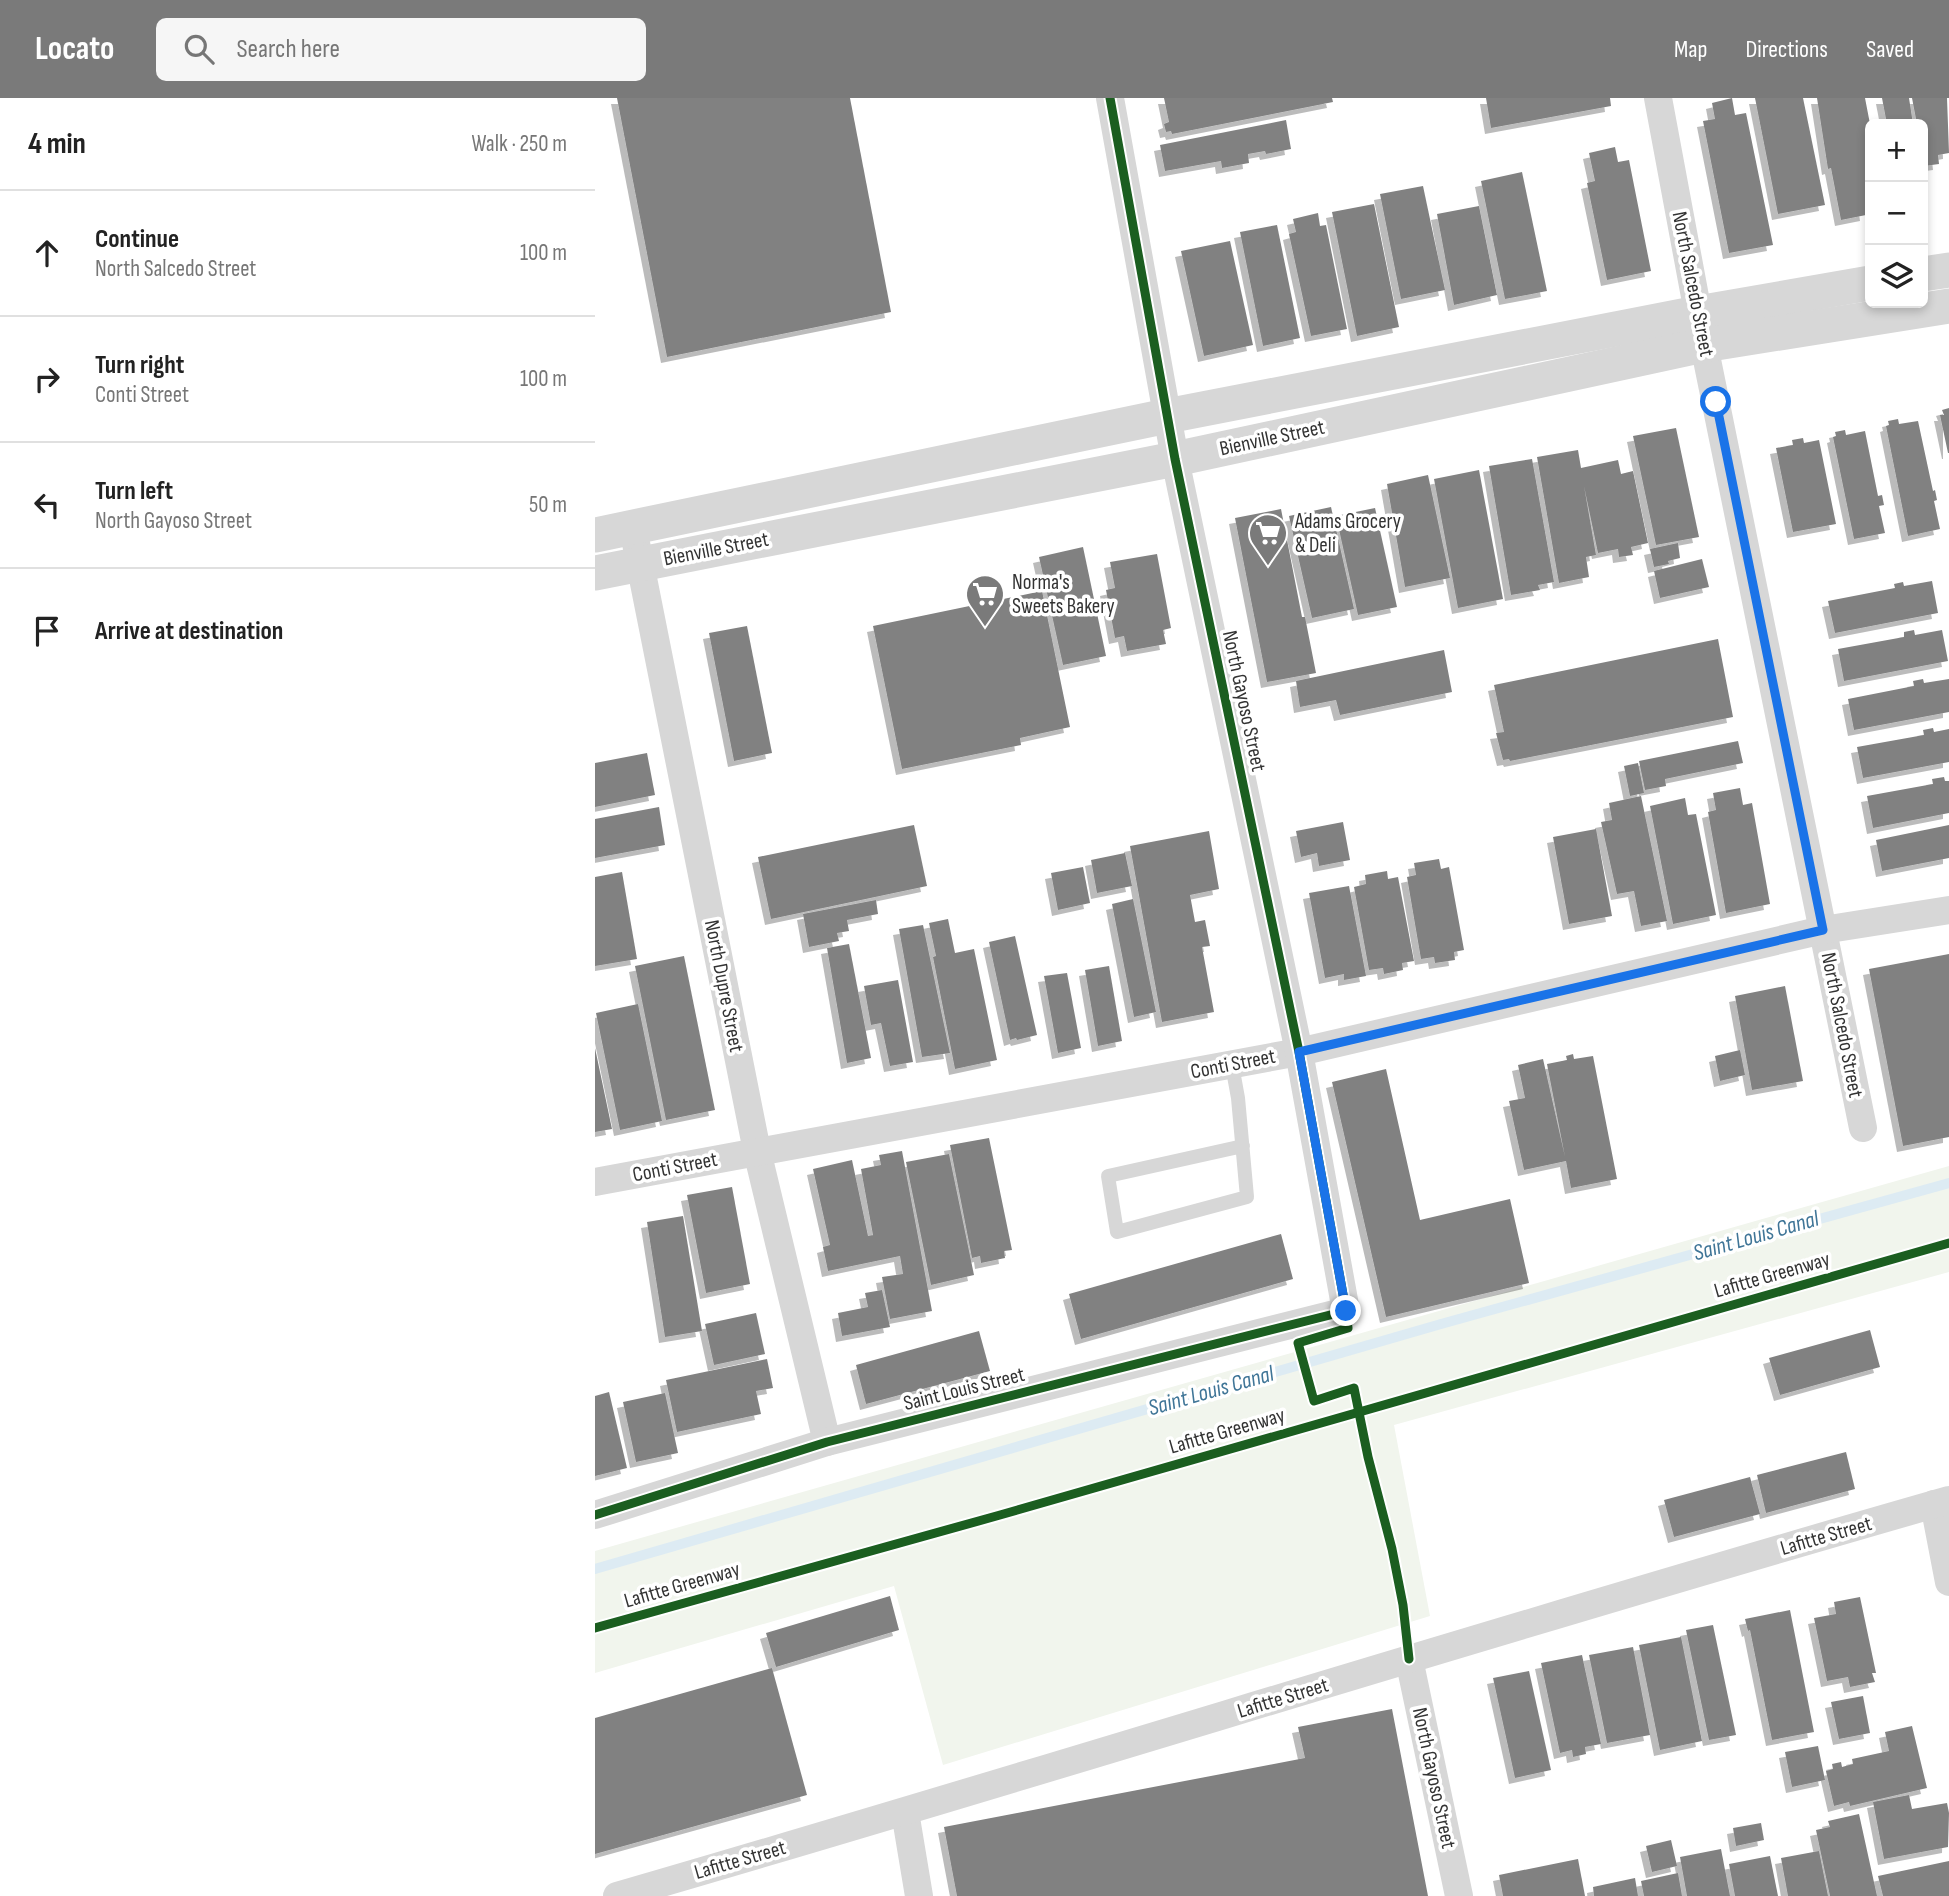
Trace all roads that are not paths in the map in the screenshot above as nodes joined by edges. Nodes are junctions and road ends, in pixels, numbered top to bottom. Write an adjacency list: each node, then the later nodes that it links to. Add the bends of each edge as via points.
1 (1110, 98): 8 (street, North Gayoso Street)
2 (1658, 98): 7 (street, North Salcedo Street)
3 (1949, 270): 4 (street)
4 (1928, 273)
5 (1865, 284): 7 (street, Bienville Street)
6 (1949, 306): 7 (street, Bienville Street)
7 (1702, 329): 8 (street, Bienville Street); 9 (street, Bienville Street); 15 (street, North Salcedo Street)
8 (1167, 416): 9 (street, North Gayoso Street); 10 (street, Bienville Street)
9 (1175, 458): 12 (street, Bienville Street); 16 (street, North Gayoso Street)
10 (633, 528): 11 (street, Bienville Street); 12 (street, North Dupre Street)
11 (595, 535)
12 (640, 564): 13 (street, Bienville Street); 20 (street, North Dupre Street)
13 (595, 573)
14 (1949, 910): 15 (street, Conti Street)
15 (1823, 930): 16 (street, Conti Street); 18 (street, North Salcedo Street)
16 (1299, 1052): 17 (street, Conti Street); 22 (street, North Gayoso Street)
17 (1232, 1065): 19 (lane); 20 (street, Conti Street)
18 (1863, 1128)
19 (1243, 1146): 19 (lane, via 1247,1197 1117,1231 1108,1176)
20 (757, 1152): 21 (street, Conti Street); 23 (street, North Dupre Street)
21 (595, 1182)
22 (1346, 1311): 23 (street, Saint Louis Street)
23 (827, 1442): 25 (street, Saint Louis Street)
24 (1941, 1502): 26 (street); 27 (street, Lafitte Street)
25 (595, 1515)
26 (1949, 1582)
27 (1409, 1659): 28 (street, Lafitte Street); 31 (street, North Gayoso Street)
28 (905, 1812): 29 (street, Lafitte Street); 30 (street)
29 (617, 1896)
30 (919, 1896)
31 (1459, 1896)

